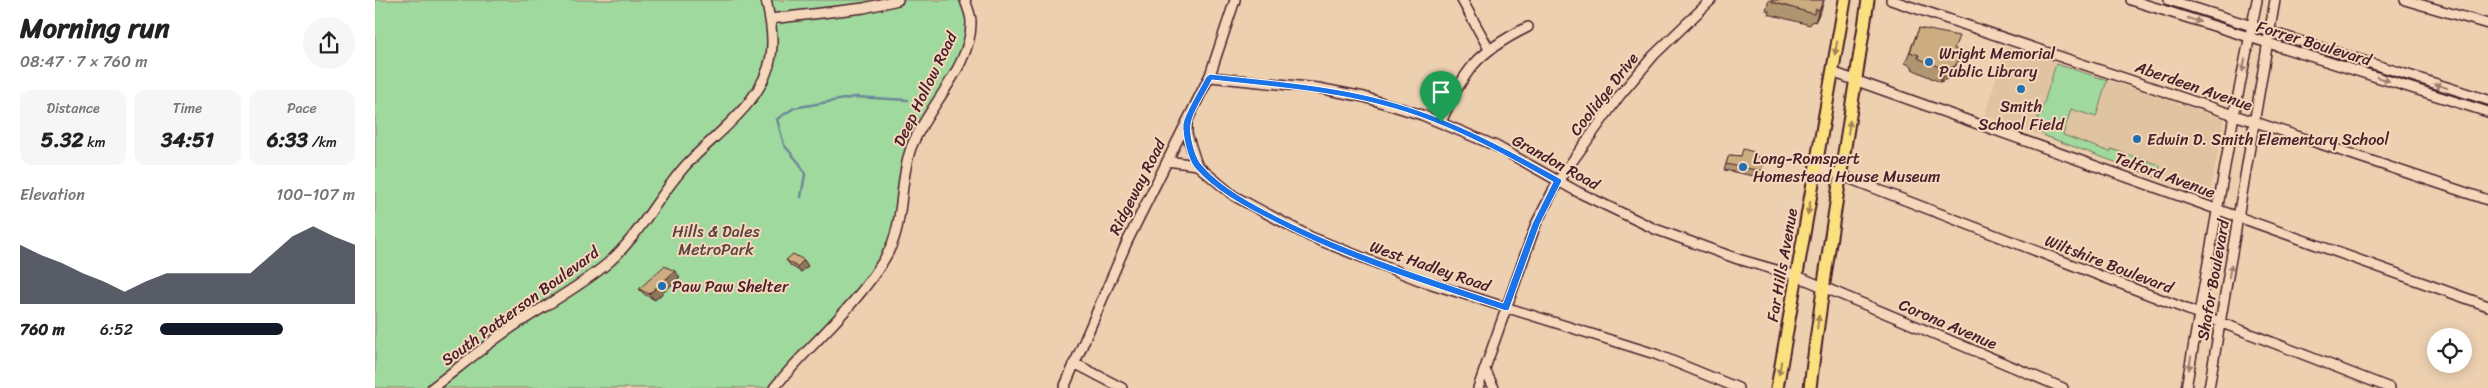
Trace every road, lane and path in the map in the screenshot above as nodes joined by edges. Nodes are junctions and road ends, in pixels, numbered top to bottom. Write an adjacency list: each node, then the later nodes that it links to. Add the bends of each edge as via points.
1 (766, 0): 15 (street, South Patterson Boulevard)
2 (898, 0): 15 (street, via 864,8)
3 (965, 0): 49 (street, Deep Hollow Road, via 971,21 970,32 946,86 911,148 896,238 867,283)
4 (1235, 0): 24 (street, Ridgeway Road)
5 (1463, 0): 22 (street)
6 (1711, 0): 36 (street, Coolidge Drive, via 1654,55 1620,95)
7 (1845, 0): 23 (main road, Far Hills Avenue, one-way to 23)
8 (1868, 0): 25 (main road)
9 (1891, 0): 28 (street, Aberdeen Avenue)
10 (2131, 0): 20 (street, Forrer Boulevard, one-way to 20)
11 (2169, 0): 17 (street, Forrer Boulevard)
12 (2257, 0): 17 (street, Shafor Boulevard)
13 (2275, 0): 19 (street, Shafor Boulevard)
14 (2405, 0): 16 (street)
15 (770, 19): 48 (street, South Patterson Boulevard, via 773,50 763,80 742,108 675,178 619,252)
16 (2488, 24)
17 (2252, 26): 19 (street, Forrer Boulevard); 20 (street, Shafor Boulevard)
18 (1527, 27): 22 (street)
19 (2269, 32): 21 (street, Shafor Boulevard); 26 (street, Forrer Boulevard, one-way to 19)
20 (2249, 37): 21 (street, Forrer Boulevard); 28 (street, Shafor Boulevard, one-way to 28)
21 (2267, 43): 27 (street, Forrer Boulevard, one-way to 27); 29 (street, Shafor Boulevard)
22 (1489, 49): 30 (street, via 1465,75)
23 (1832, 72): 25 (street, Telford Avenue); 34 (main road, Far Hills Avenue)
24 (1210, 77): 30 (street, Grandon Road, via 1333,91 1393,105); 31 (street, Ridgeway Road)
25 (1856, 80): 35 (main road, one-way to 25); 38 (street, Telford Avenue)
26 (2488, 100)
27 (2488, 112)
28 (2234, 115): 29 (street, Aberdeen Avenue); 38 (street, Shafor Boulevard)
29 (2253, 121): 37 (street, Aberdeen Avenue); 39 (street, Shafor Boulevard)
30 (1441, 122): 36 (street, Grandon Road, via 1496,146)
31 (1187, 124): 32 (street, Ridgeway Road); 33 (street)
32 (1167, 160): 33 (street); 46 (street, Ridgeway Road, via 1121,253)
33 (1197, 165): 43 (street, West Hadley Road, via 1234,196 1311,237 1419,280)
34 (1817, 166): 35 (street, Wiltshire Boulevard); 40 (main road, Far Hills Avenue, one-way to 40)
35 (1842, 177): 41 (main road); 44 (street, Wiltshire Boulevard)
36 (1558, 181): 40 (street, Grandon Road, via 1655,229); 43 (street, Coolidge Drive, via 1536,224)
37 (2488, 200)
38 (2219, 210): 39 (street, Telford Avenue); 44 (street, Shafor Boulevard)
39 (2239, 218): 42 (street, Telford Avenue); 45 (street, Shafor Boulevard, one-way to 39)
40 (1797, 276): 41 (street, Grandon Road); 55 (main road, Far Hills Avenue, one-way to 55)
41 (1822, 287): 56 (main road, one-way to 41); 57 (street, Corona Avenue)
42 (2488, 306)
43 (1506, 308): 47 (street, Coolidge Drive); 54 (street, West Hadley Road, via 1618,341)
44 (2199, 314): 45 (street, Wiltshire Boulevard); 58 (street, Shafor Boulevard, one-way to 58)
45 (2221, 322): 59 (street, Shafor Boulevard); 60 (street, Wiltshire Boulevard)
46 (1074, 363): 50 (street, Ridgeway Road); 51 (street)
47 (1485, 370): 52 (street, Coolidge Drive); 53 (street)
48 (432, 388)
49 (774, 388)
50 (1064, 388)
51 (1122, 388)
52 (1478, 388)
53 (1494, 388)
54 (1738, 388)
55 (1777, 388)
56 (1810, 388)
57 (2063, 388)
58 (2186, 388)
59 (2209, 388)
60 (2391, 388)

